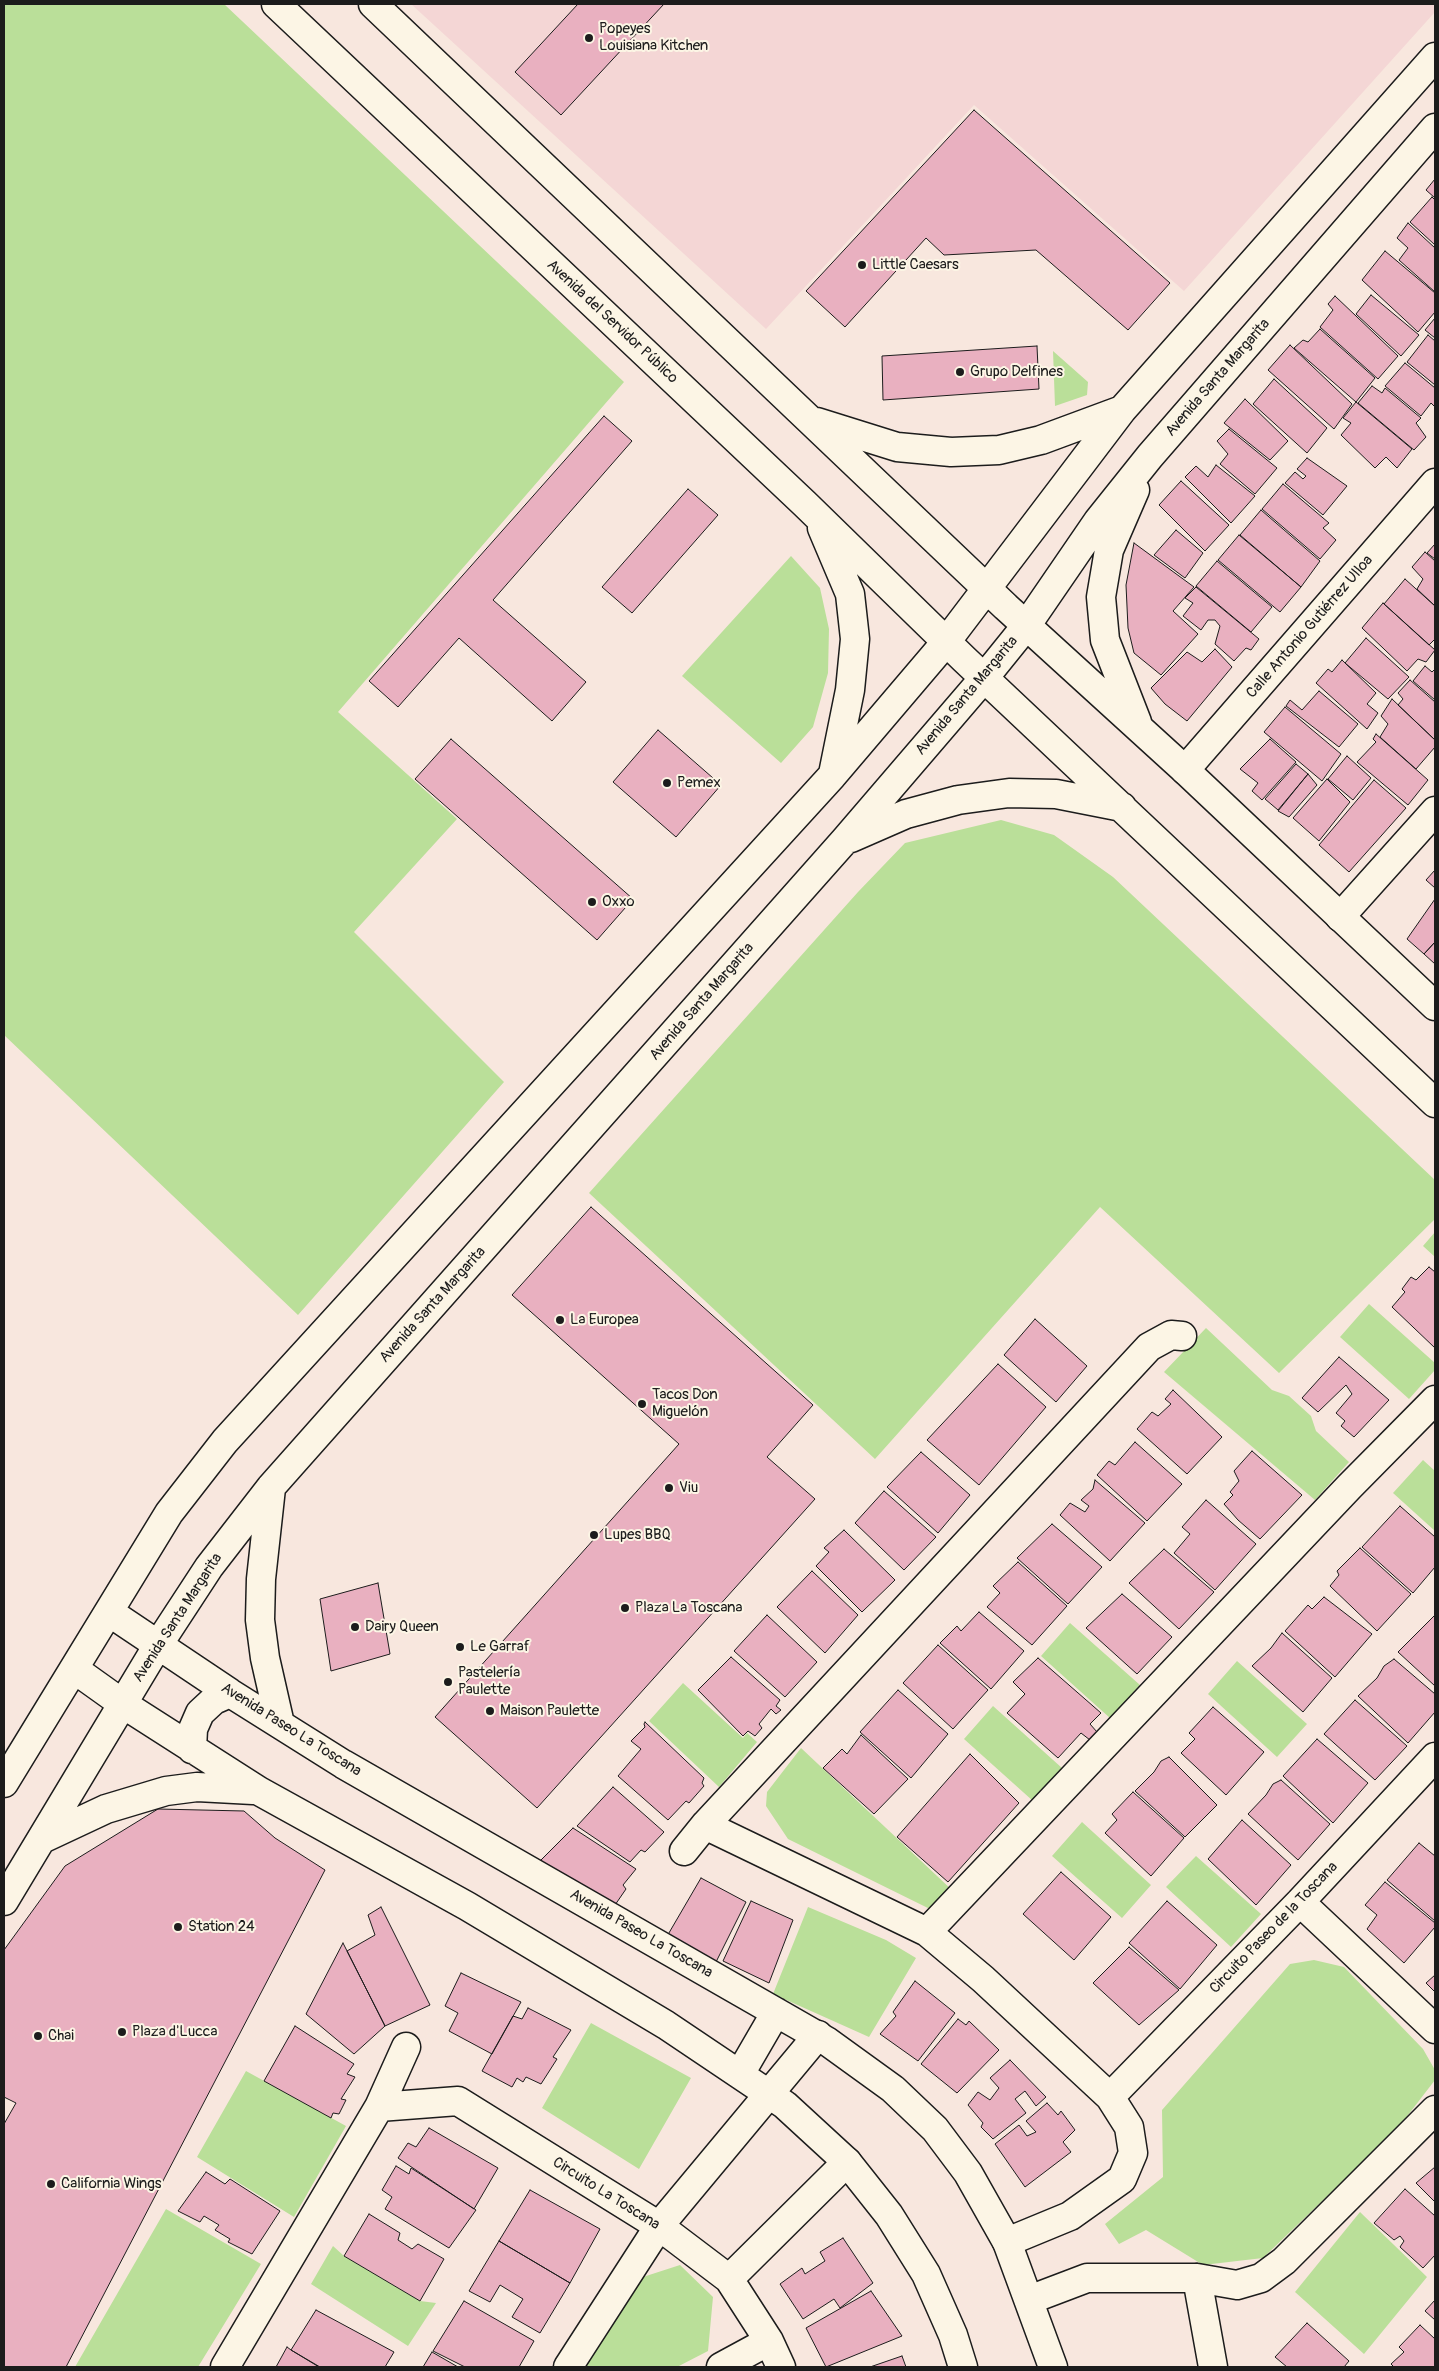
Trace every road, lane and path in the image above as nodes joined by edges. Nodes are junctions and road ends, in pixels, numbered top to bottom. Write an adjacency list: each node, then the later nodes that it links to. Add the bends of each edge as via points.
1 (276, 4): 9 (street, Avenida del Servidor Público)
2 (373, 4): 6 (street)
3 (1435, 57): 5 (street)
4 (1435, 128): 7 (street, Avenida Santa Margarita)
5 (1122, 410): 6 (street, via 1041,440 999,450 951,452 897,447); 10 (street)
6 (810, 420): 10 (street)
7 (1150, 456): 11 (street, Avenida Santa Margarita, via 1098,521); 14 (street, via 1109,550 1101,597 1105,640)
8 (1435, 483): 15 (street, Calle Antonio Gutiérrez Ulloa)
9 (816, 515): 12 (street, Avenida del Servidor Público); 16 (street, via 850,594 855,639 850,690)
10 (988, 589): 11 (street); 12 (street)
11 (1026, 626): 13 (street, Avenida Santa Margarita); 14 (street)
12 (946, 642): 13 (street, Avenida del Servidor Público); 16 (street)
13 (984, 678): 17 (street, Avenida del Servidor Público); 19 (street, Avenida Santa Margarita)
14 (1140, 728): 15 (street)
15 (1185, 770): 20 (street)
16 (832, 776): 26 (street, via 225,1441 169,1513)
17 (1122, 807): 19 (street, via 1056,794 992,795 906,814); 22 (street, Avenida del Servidor Público)
18 (1435, 811): 20 (street)
19 (845, 840): 25 (street, Avenida Santa Margarita)
20 (1340, 917): 21 (street)
21 (1435, 1006)
22 (1435, 1103)
23 (1182, 1336): 36 (street, via 1171,1335 1149,1347)
24 (1435, 1400): 41 (street, via 1348,1487)
25 (271, 1487): 27 (street, Avenida Santa Margarita, via 209,1567); 31 (street, via 260,1620)
26 (109, 1612): 27 (street, Avenida Paseo La Toscana); 28 (street)
27 (158, 1645): 29 (street, Avenida Paseo La Toscana); 30 (street, Avenida Santa Margarita)
28 (74, 1669): 30 (street); 34 (street)
29 (230, 1693): 31 (street, Avenida Paseo La Toscana); 32 (street, via 214,1700 200,1713 193,1729)
30 (123, 1704): 32 (street); 37 (street, Avenida Santa Margarita)
31 (280, 1724): 42 (street, Avenida Paseo La Toscana, via 343,1764)
32 (192, 1749): 35 (street)
33 (1435, 1757): 40 (street, Circuito Paseo de la Toscana)
34 (4, 1783)
35 (260, 1791): 37 (street, via 197,1787 166,1791 106,1808); 46 (street, via 467,1906 666,2025)
36 (705, 1825): 38 (street); 41 (street)
37 (42, 1838): 39 (street, Avenida Santa Margarita)
38 (684, 1851)
39 (4, 1901)
40 (1300, 1902): 43 (street); 48 (street, Circuito Paseo de la Toscana)
41 (927, 1932): 48 (street, via 983,1979)
42 (776, 2012): 44 (street, Avenida Paseo La Toscana); 46 (street)
43 (1435, 2030)
44 (818, 2036): 47 (street); 53 (street, Avenida Paseo La Toscana, via 893,2089 935,2129 968,2172)
45 (406, 2047): 49 (street)
46 (740, 2074): 47 (street)
47 (770, 2093): 51 (street); 52 (street)
48 (1110, 2097): 53 (street, via 1129,2127 1133,2153 1122,2179 1070,2216)
49 (379, 2107): 52 (street, Circuito La Toscana, via 458,2101); 58 (street)
50 (1435, 2110): 54 (street, via 1284,2262 1261,2278 1238,2285)
51 (847, 2162): 55 (street); 62 (street, via 889,2216 926,2274 953,2335)
52 (659, 2226): 55 (street, Circuito La Toscana); 59 (street)
53 (1007, 2242): 56 (street, Avenida Paseo La Toscana)
54 (1197, 2278): 56 (street, via 1087,2278); 64 (street)
55 (729, 2279): 57 (street, Circuito La Toscana)
56 (1029, 2300): 63 (street, Avenida Paseo La Toscana)
57 (769, 2341): 60 (street); 61 (street, Circuito La Toscana)
58 (225, 2367)
59 (568, 2367)
60 (721, 2367)
61 (781, 2367)
62 (963, 2367)
63 (1053, 2367)
64 (1213, 2367)

